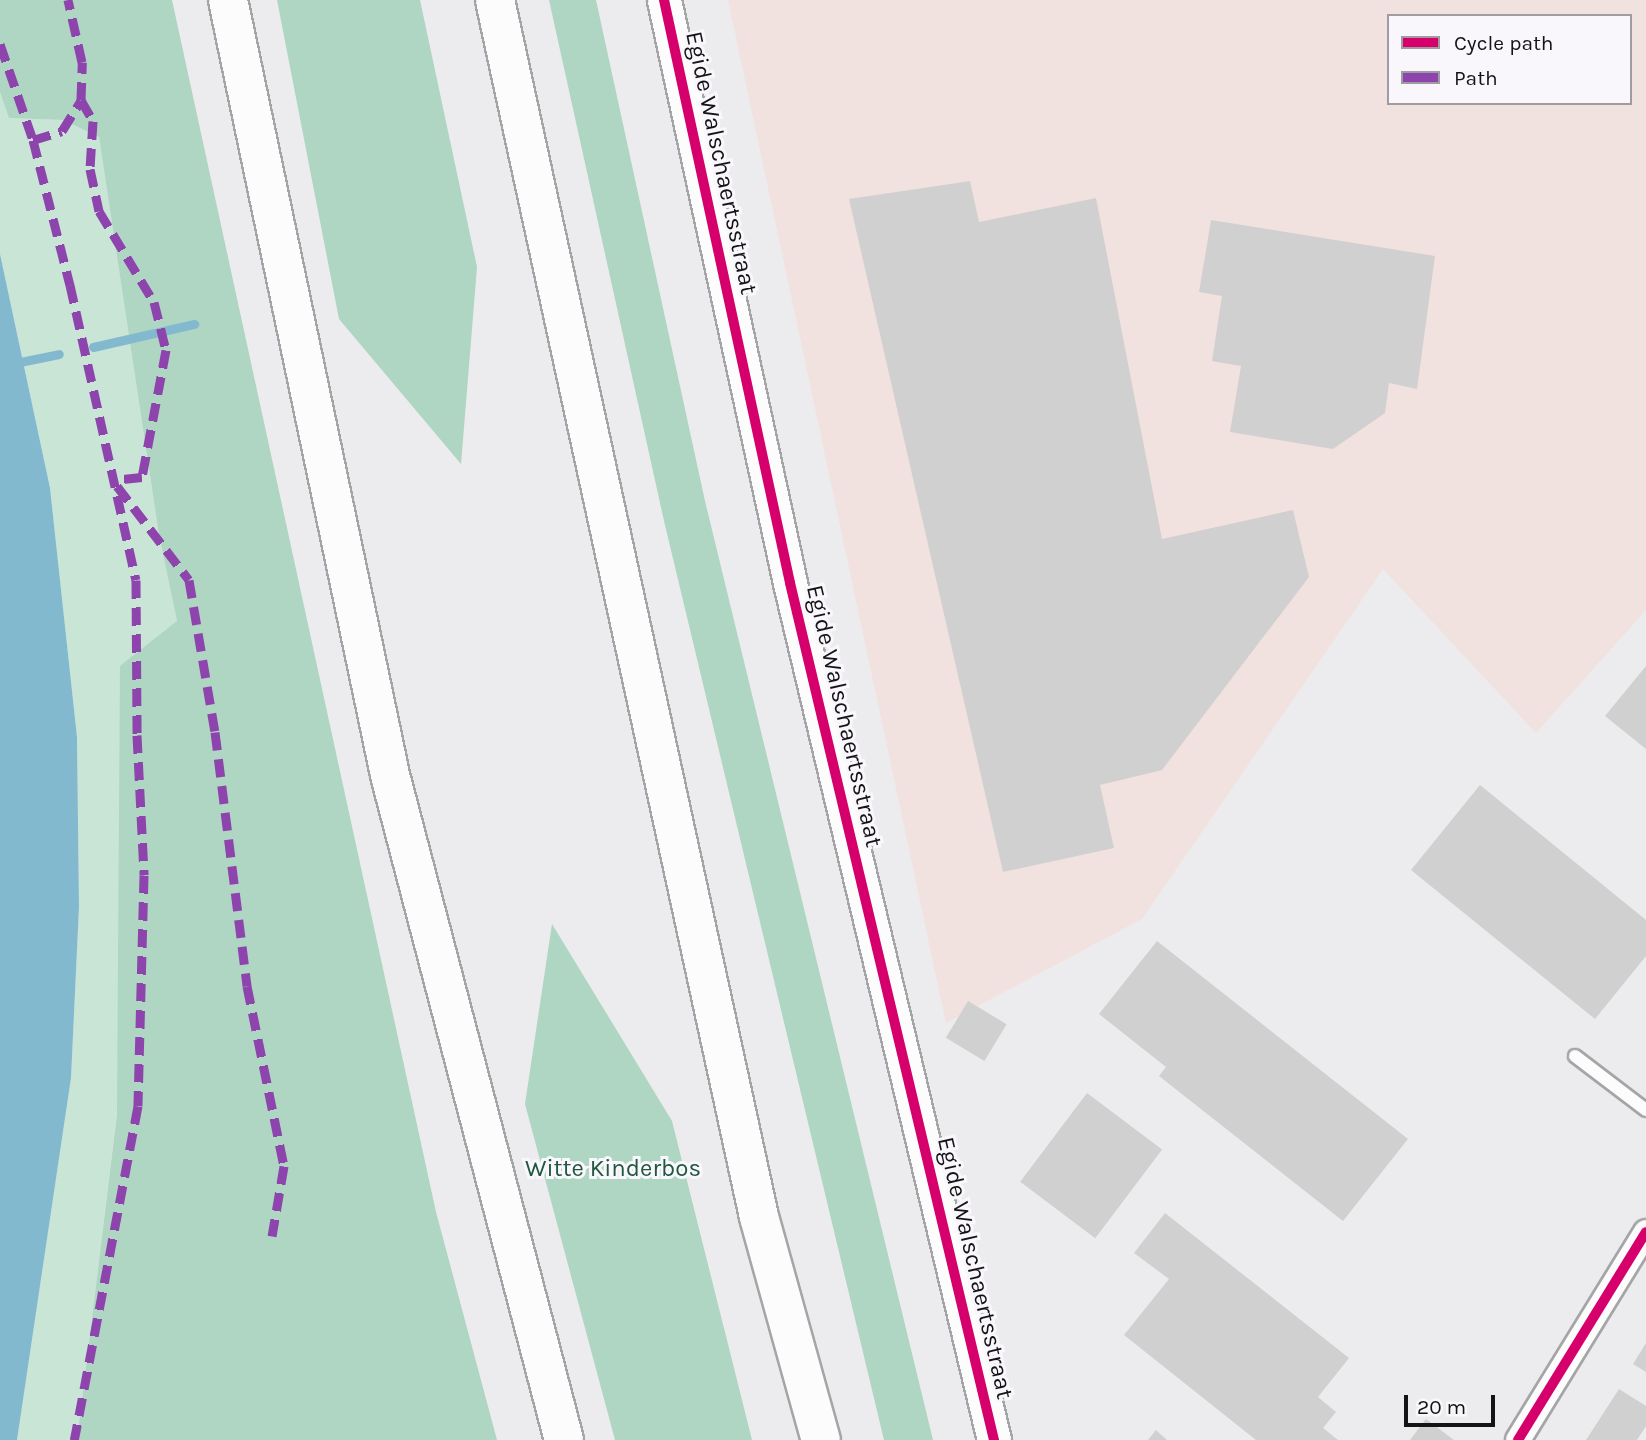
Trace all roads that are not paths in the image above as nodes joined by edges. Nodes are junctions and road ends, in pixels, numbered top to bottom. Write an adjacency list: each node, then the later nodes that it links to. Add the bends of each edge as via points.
1 (228, 0): 7 (highway, via 390,775)
2 (495, 0): 8 (highway, via 759,1217)
3 (664, 0): 9 (main road, Egide Walschaertsstraat, via 790,583)
4 (1575, 1056): 5 (lane)
5 (1646, 1110)
6 (1646, 1233): 10 (street)
7 (564, 1440)
8 (821, 1440)
9 (994, 1440)
10 (1518, 1440)

